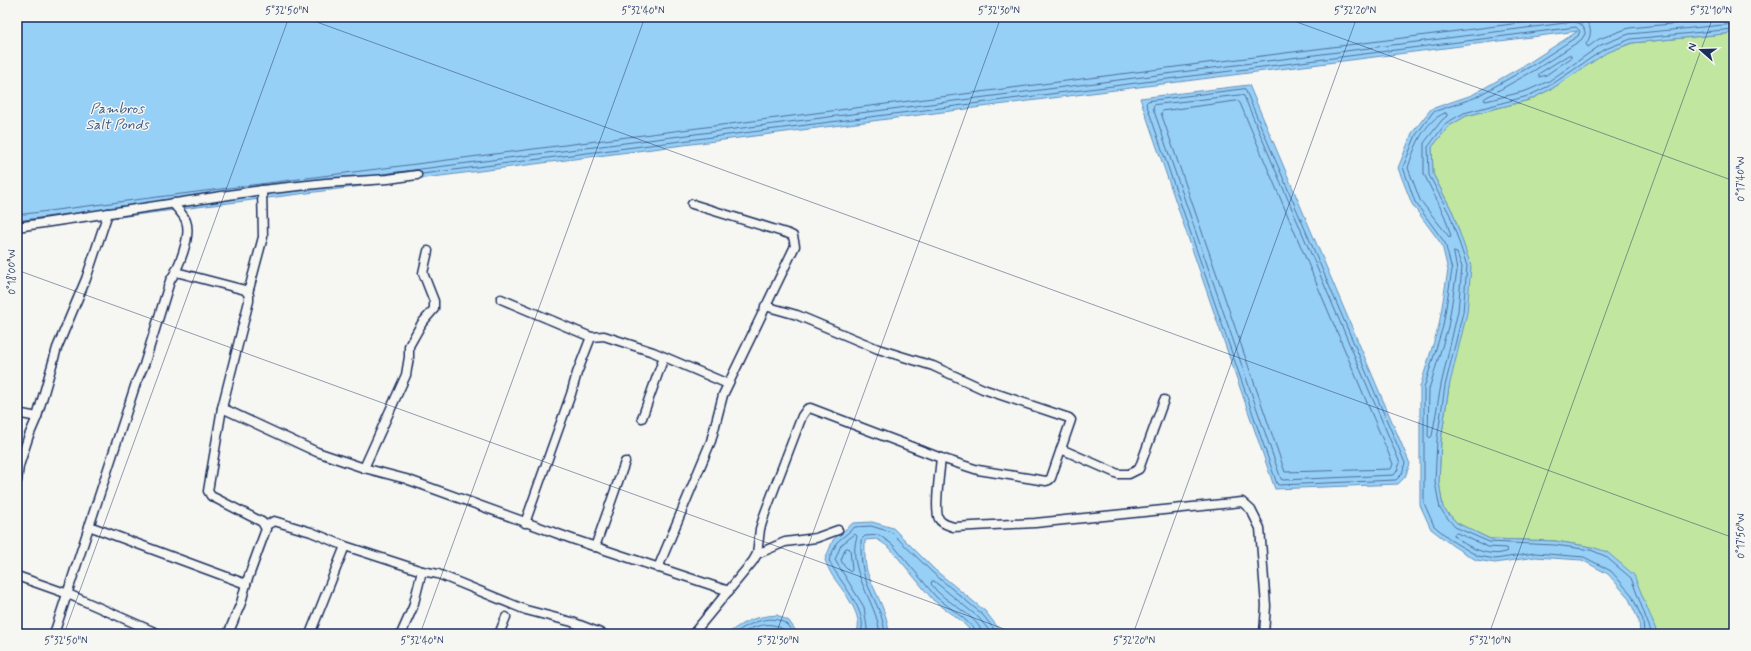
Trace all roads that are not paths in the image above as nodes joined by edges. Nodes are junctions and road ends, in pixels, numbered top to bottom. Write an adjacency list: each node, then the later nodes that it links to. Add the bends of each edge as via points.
1 (417, 175): 2 (street, via 388,180)
2 (262, 190): 3 (street); 9 (street, via 263,238)
3 (173, 203): 5 (street); 8 (street, via 186,222 187,236)
4 (692, 204): 11 (street, via 792,236 795,246)
5 (108, 212): 6 (street); 18 (street, via 86,279 57,348)
6 (17, 227)
7 (428, 251): 23 (street, via 422,273 434,301 434,309 422,323 409,346 410,357 406,375)
8 (176, 272): 9 (street); 26 (street, via 170,281)
9 (248, 293): 16 (street, via 249,302)
10 (501, 299): 12 (street)
11 (765, 306): 14 (street); 20 (street, via 797,315 878,349 933,366 983,389 1069,418 1071,420)
12 (591, 337): 13 (street, via 604,336); 25 (street)
13 (664, 357): 14 (street); 19 (street)
14 (728, 384): 32 (street, via 722,396 711,441)
15 (1164, 400): 20 (street, via 1139,469 1129,474 1118,474)
16 (222, 408): 23 (street, via 317,452); 27 (street, via 208,490 211,496 256,518)
17 (17, 413): 18 (street)
18 (37, 417): 24 (street, via 21,459)
19 (642, 418)
20 (1061, 450): 21 (street, via 1051,478 1046,481 984,471)
21 (941, 458): 31 (street, via 807,409 802,416 765,513); 48 (street, via 938,516 943,523 953,527 1035,524 1242,502 1251,510 1260,528 1266,606)
22 (625, 462): 30 (street)
23 (364, 468): 25 (street, via 406,479)
24 (17, 480)
25 (525, 523): 30 (street)
26 (89, 526): 35 (street); 37 (street)
27 (265, 526): 29 (street, via 274,521); 35 (street, via 265,534)
28 (838, 530): 31 (street, via 816,538 785,542)
29 (345, 546): 33 (street); 43 (street)
30 (595, 547): 32 (street)
31 (756, 554): 36 (street)
32 (658, 568): 36 (street)
33 (422, 571): 39 (street, via 438,574 526,610 572,622); 44 (street, via 413,607)
34 (17, 576): 37 (street)
35 (246, 584): 42 (street)
36 (729, 591): 47 (street)
37 (68, 594): 40 (street); 41 (street)
38 (506, 617): 45 (street)
39 (589, 632): 46 (street)
40 (54, 634)
41 (159, 634)
42 (228, 634)
43 (310, 634)
44 (401, 634)
45 (499, 634)
46 (603, 634)
47 (693, 634)
48 (1264, 634)

